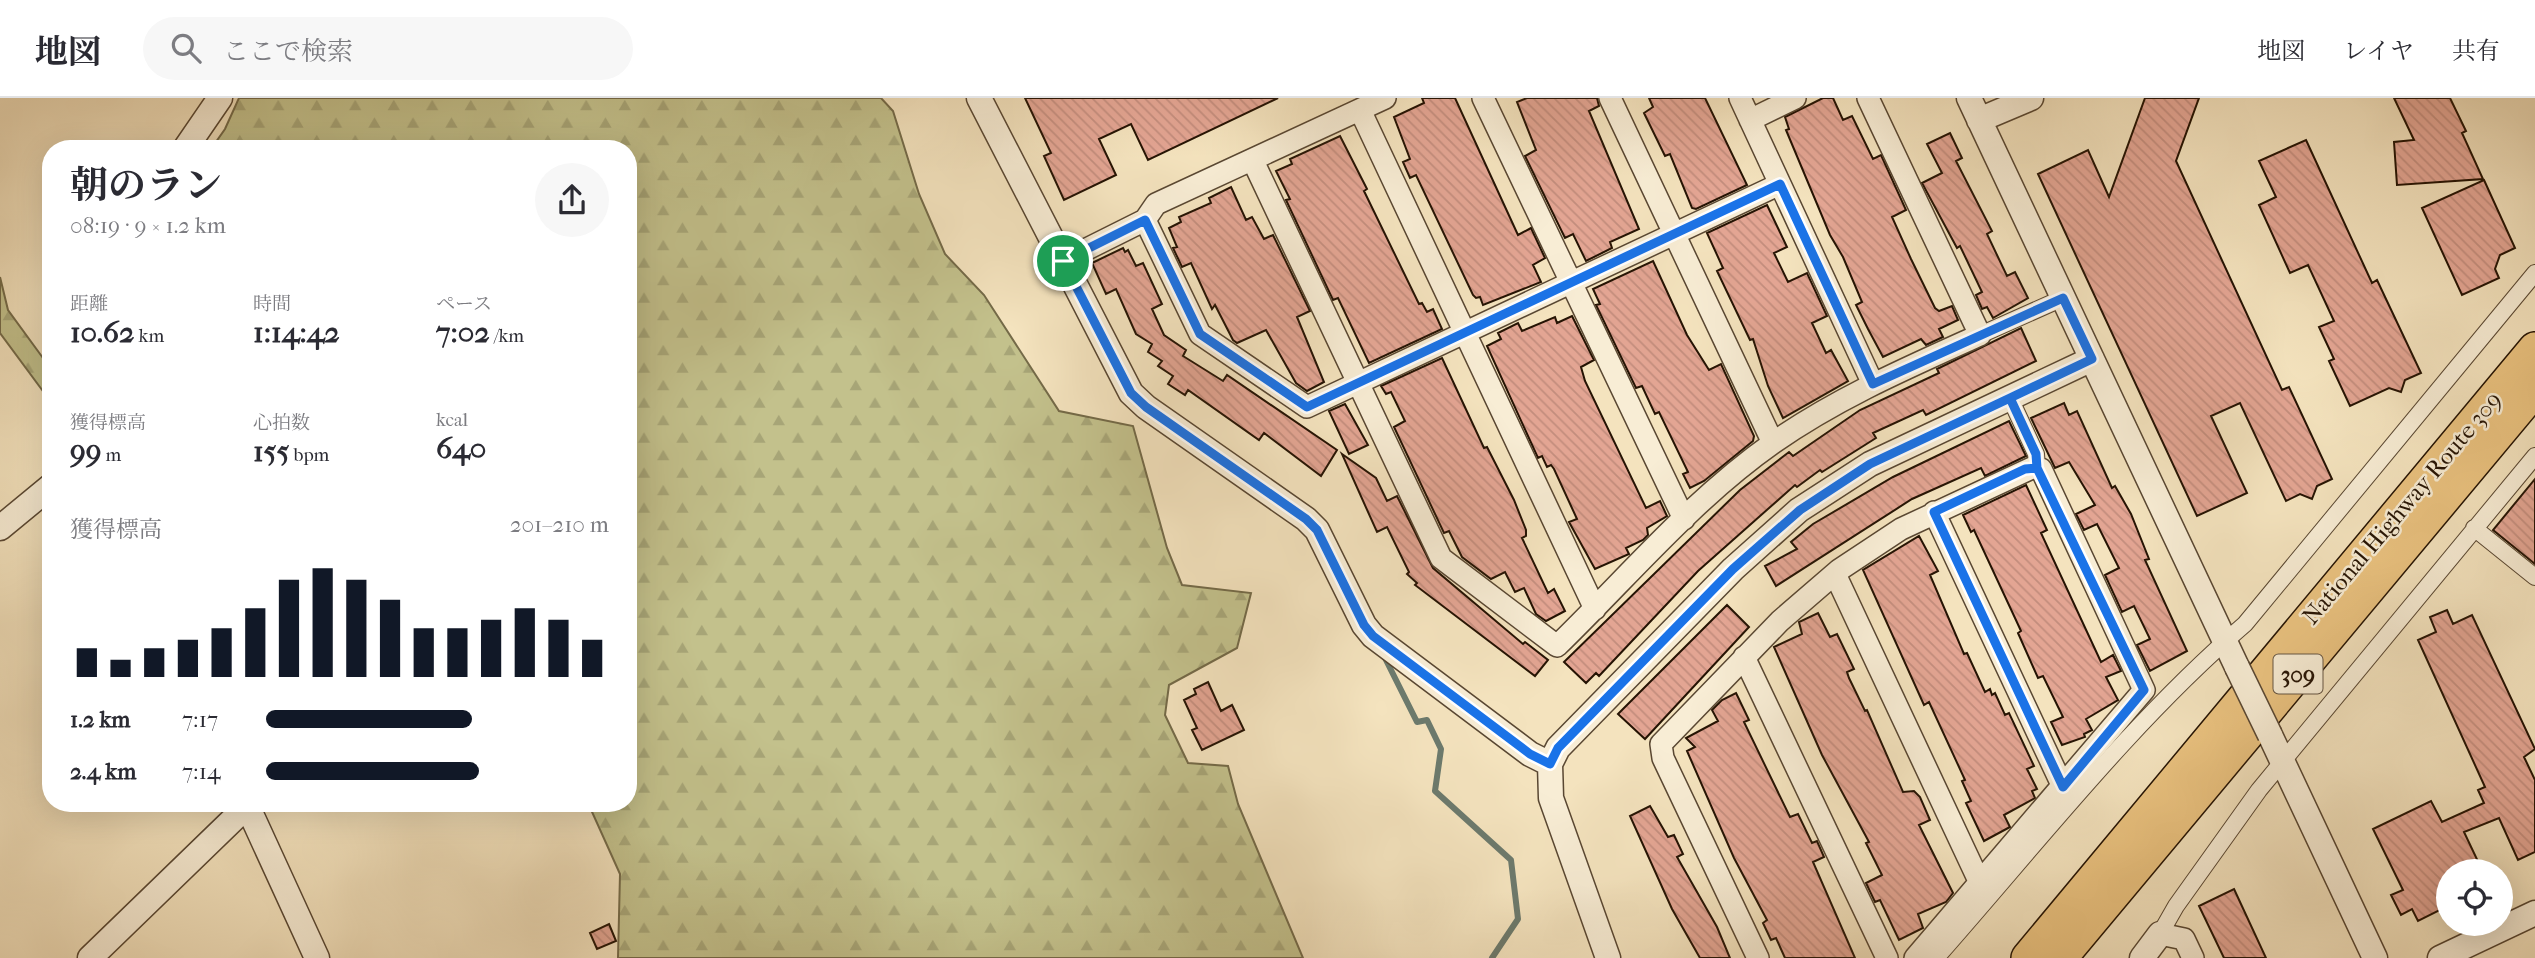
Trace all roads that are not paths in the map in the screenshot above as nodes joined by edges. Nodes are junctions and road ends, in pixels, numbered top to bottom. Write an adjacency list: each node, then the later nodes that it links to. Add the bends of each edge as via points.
1 (220, 98): 14 (street)
2 (979, 98): 19 (street)
3 (1385, 98): 11 (street)
4 (1483, 98): 21 (street)
5 (1610, 98): 18 (street)
6 (1740, 98): 12 (street)
7 (1794, 98): 12 (street)
8 (1868, 98): 24 (street)
9 (1969, 98): 13 (street)
10 (2031, 98): 13 (street)
11 (1360, 110): 15 (street); 23 (street)
12 (1750, 120): 16 (street)
13 (1979, 120): 22 (street)
14 (192, 140)
15 (1253, 161): 17 (street, via 1156,204); 27 (street)
16 (1780, 184): 18 (street); 28 (street)
17 (1145, 220): 19 (street); 27 (street, via 1200,334 1307,407)
18 (1674, 234): 21 (street); 31 (street)
19 (1063, 261): 45 (street, via 1131,393 1306,519 1317,530 1373,636 1530,754)
20 (2535, 273): 42 (street, via 2245,624)
21 (1571, 283): 23 (street); 36 (street)
22 (2063, 298): 24 (street); 26 (street)
23 (1465, 333): 27 (street); 41 (street)
24 (1980, 335): 28 (street)
25 (2535, 349): 51 (highway, National Highway Route 309 / 309)
26 (2092, 359): 30 (street); 42 (street)
27 (1359, 383): 41 (street, via 1441,558 1557,646)
28 (1873, 384): 31 (street)
29 (2535, 389): 62 (highway, National Highway Route 309 / 309)
30 (2010, 398): 33 (street, via 2036,454); 45 (street, via 1870,464 1800,510 1733,569 1558,748)
31 (1773, 443): 36 (street)
32 (2535, 456): 38 (street)
33 (2037, 468): 35 (street, via 2025,469); 46 (street, via 2144,690)
34 (42, 493): 37 (street)
35 (1934, 512): 39 (street); 46 (street)
36 (1684, 520): 41 (street)
37 (0, 528)
38 (2474, 528): 40 (street); 44 (street)
39 (1835, 574): 43 (street); 49 (street)
40 (2535, 577)
41 (1595, 609)
42 (2225, 641): 44 (street, bridge); 59 (street, via 2155,710)
43 (1744, 657): 56 (street, via 1666,737 1660,749); 57 (street)
44 (2282, 762): 52 (street); 65 (street)
45 (1550, 764): 55 (street, via 1551,798)
46 (2063, 787): 49 (street)
47 (240, 812): 53 (street)
48 (250, 812): 54 (street)
49 (1980, 883): 58 (street)
50 (2535, 913): 66 (street)
51 (2063, 917): 60 (highway, 309, via 2026,935); 61 (highway, National Highway Route 309 / 309)
52 (2160, 934): 63 (street); 64 (street, via 2184,939)
53 (90, 958)
54 (317, 958)
55 (1608, 958)
56 (1758, 958)
57 (1886, 958)
58 (1915, 958)
59 (1936, 958)
60 (2005, 958)
61 (2028, 958)
62 (2060, 958)
63 (2142, 958)
64 (2193, 958)
65 (2375, 958)
66 (2440, 958)

